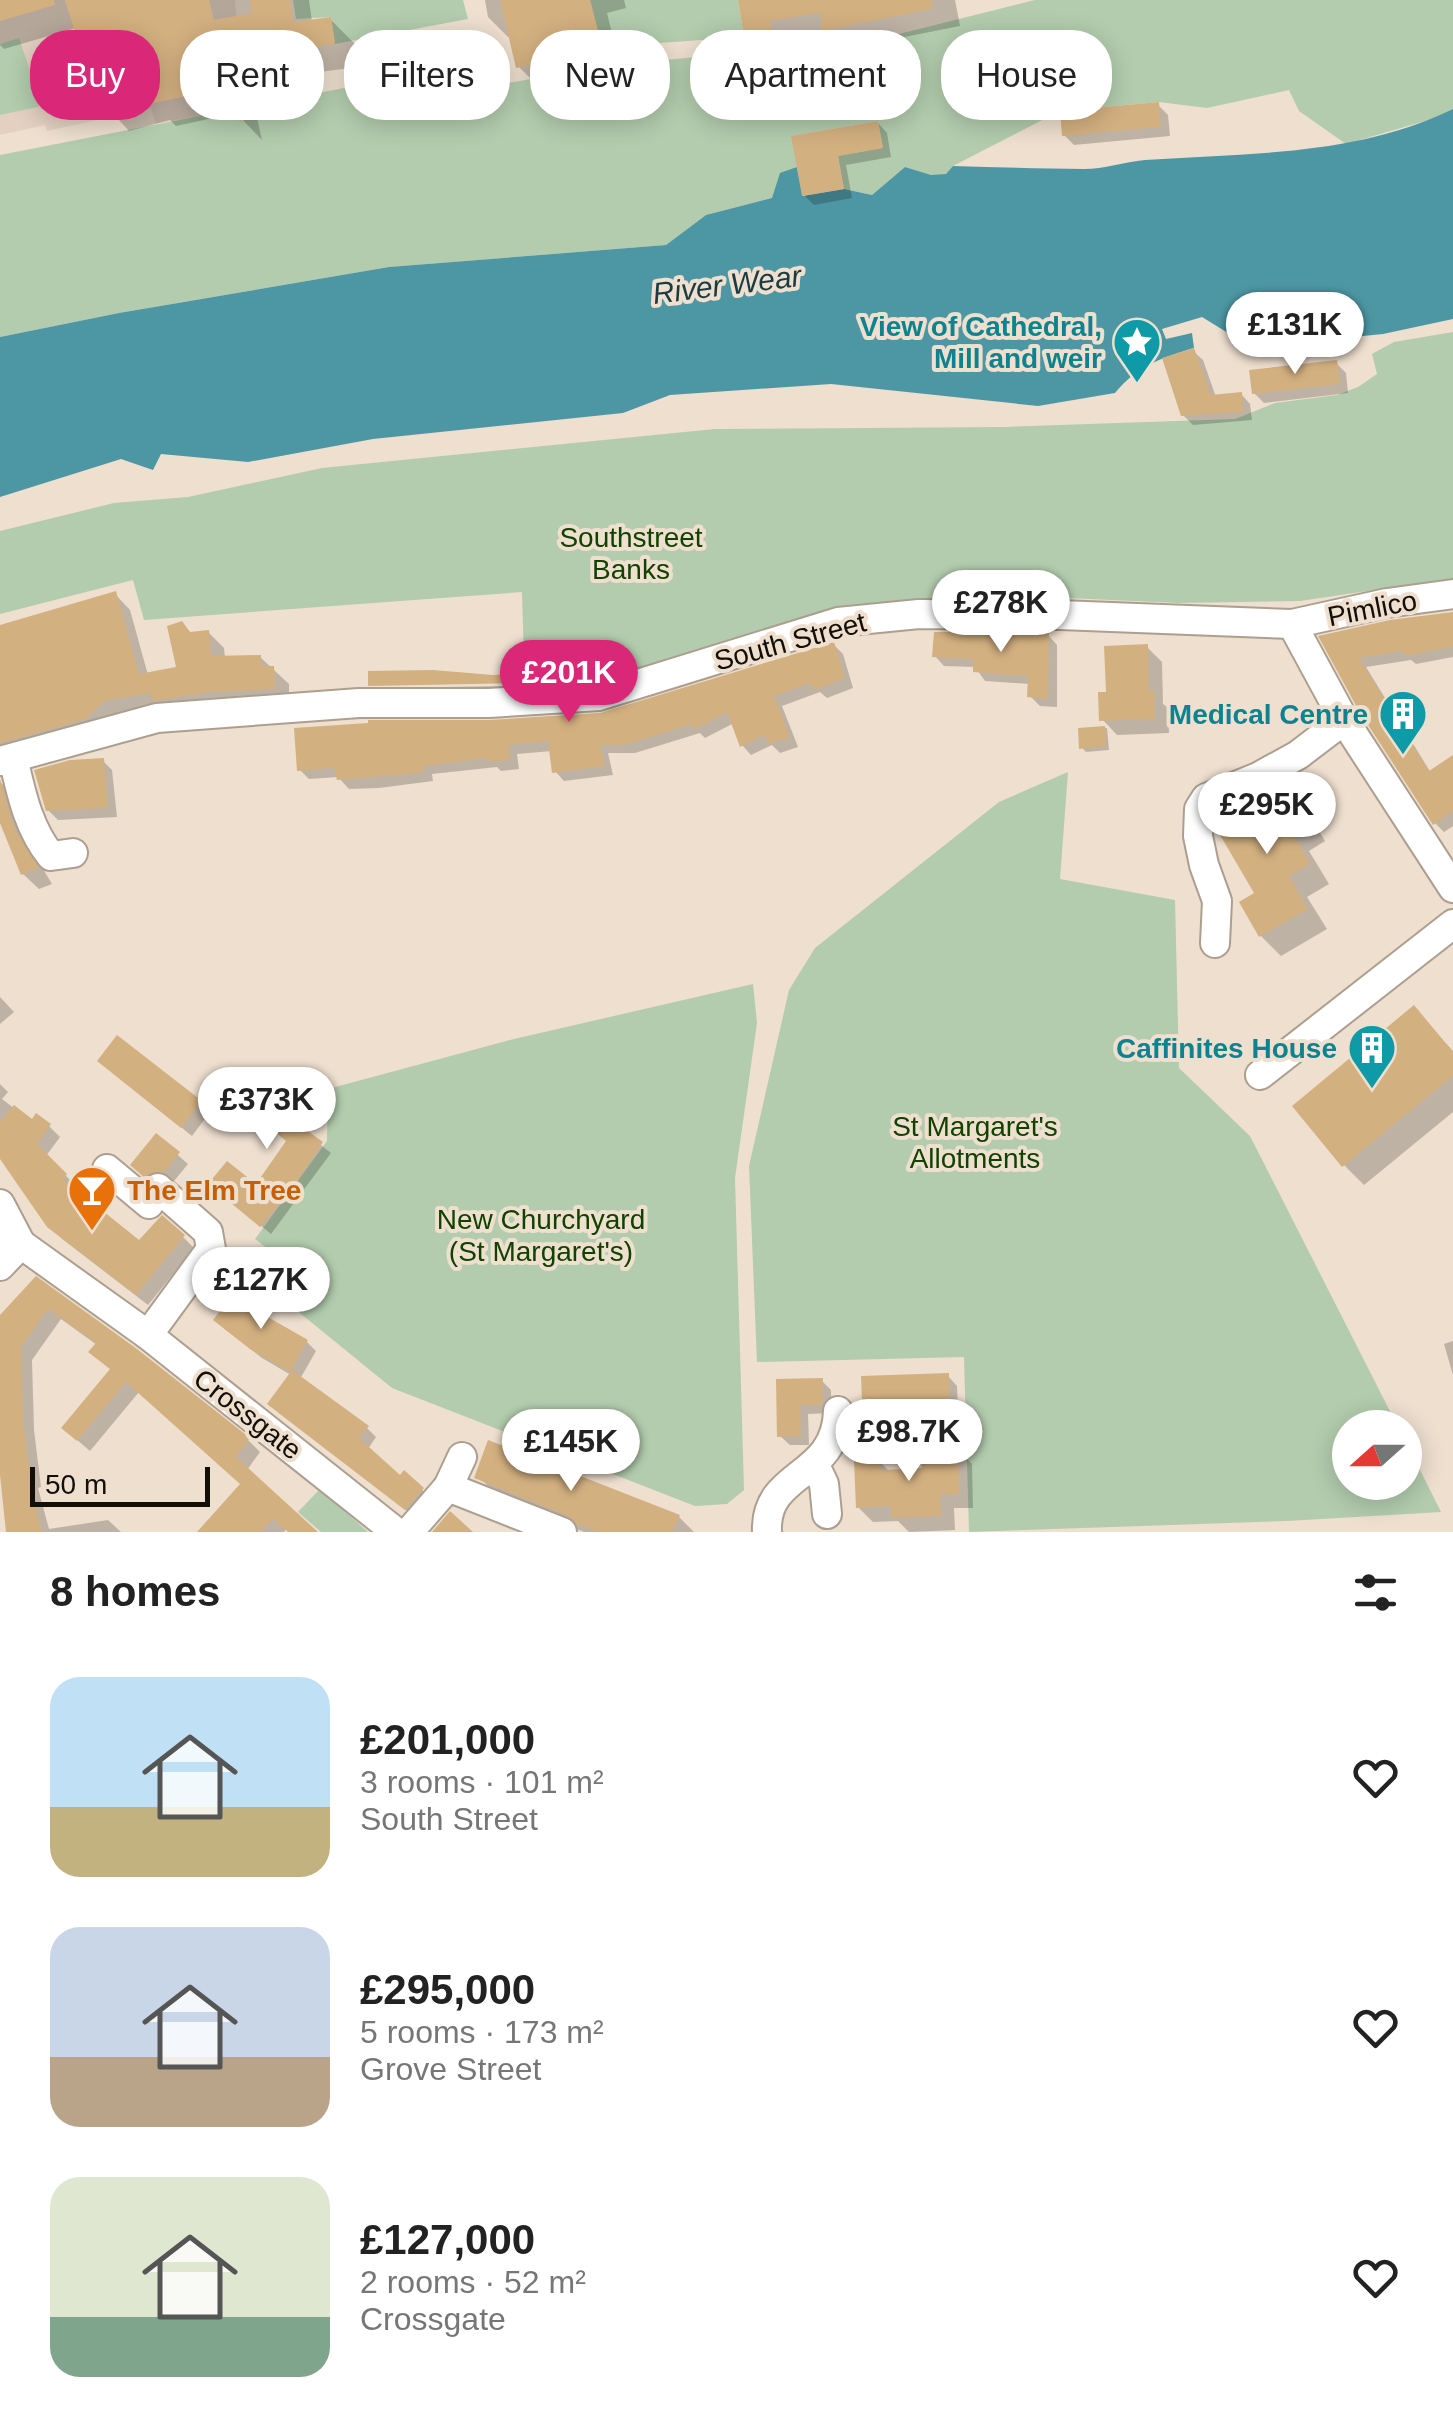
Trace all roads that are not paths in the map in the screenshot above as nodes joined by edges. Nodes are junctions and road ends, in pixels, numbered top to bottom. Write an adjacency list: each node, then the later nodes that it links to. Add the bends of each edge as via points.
1 (1453, 594): 2 (street, Pimlico)
2 (1292, 624): 3 (street); 4 (street, South Street, via 936,614 838,622 600,696 157,718)
3 (1344, 720): 6 (street); 8 (street, via 1298,755 1206,798 1199,809 1198,836 1218,901)
4 (7, 759): 5 (street, via 39,842 51,856)
5 (73, 853)
6 (1453, 888)
7 (1453, 924): 9 (street)
8 (1215, 943)
9 (1260, 1075)
10 (107, 1169): 14 (street, via 149,1204 158,1188 208,1232 211,1249)
11 (0, 1204): 12 (street)
12 (10, 1236): 13 (street); 14 (street, Crossgate)
13 (0, 1266)
14 (148, 1335): 20 (street, Crossgate)
15 (847, 1424): 17 (street)
16 (462, 1457): 18 (street)
17 (814, 1465): 19 (street, via 824,1484); 23 (street, via 772,1500)
18 (448, 1488): 21 (street); 22 (street)
19 (826, 1514)
20 (396, 1532)
21 (410, 1532)
22 (562, 1532)
23 (767, 1532)

